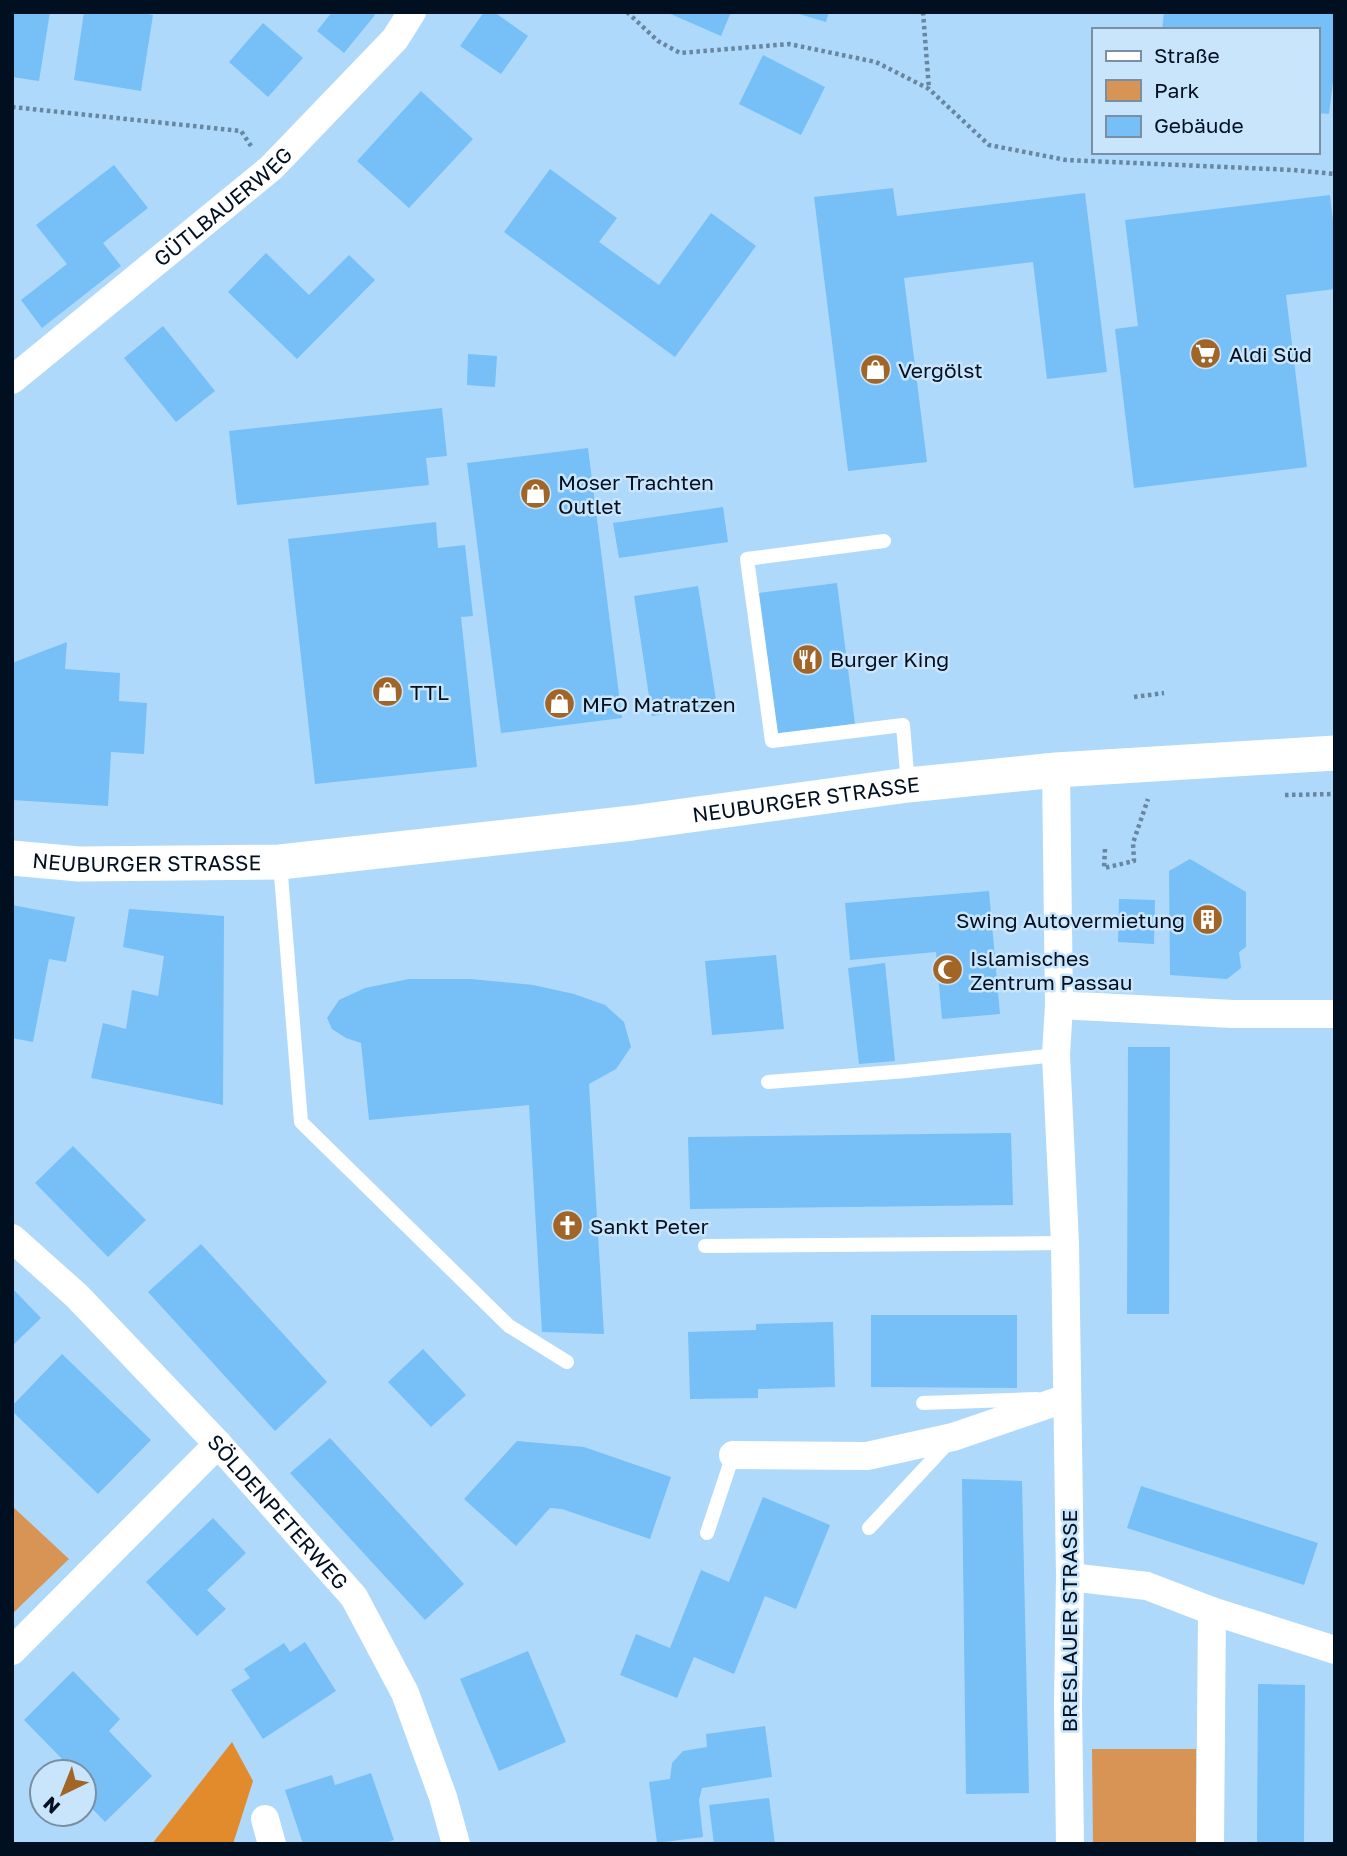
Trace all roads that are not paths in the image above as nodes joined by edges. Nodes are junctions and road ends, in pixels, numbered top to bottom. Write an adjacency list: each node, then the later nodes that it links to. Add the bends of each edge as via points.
1 (412, 12): 2 (street, GÜTLBAUERWEG, via 395,40 271,168)
2 (12, 380)
3 (884, 541): 6 (lane, via 747,559 772,741 903,725)
4 (1335, 753): 5 (street, NEUBURGER STRASSE)
5 (1056, 770): 6 (street, NEUBURGER STRASSE); 9 (street, BRESLAUER STRASSE)
6 (908, 785): 8 (street, NEUBURGER STRASSE, via 632,823)
7 (12, 858): 8 (street, NEUBURGER STRASSE, via 79,864)
8 (280, 862): 16 (lane, NEUBURGER STRASSE, via 302,1122 509,1326)
9 (1059, 1005): 10 (street); 11 (street, BRESLAUER STRASSE)
10 (1335, 1014)
11 (1056, 1055): 12 (lane); 14 (street, BRESLAUER STRASSE)
12 (768, 1082)
13 (12, 1238): 20 (street, SÖLDENPETERWEG, via 77,1296)
14 (1065, 1243): 15 (lane); 17 (street, BRESLAUER STRASSE)
15 (705, 1246)
16 (567, 1362)
17 (1067, 1398): 18 (lane); 19 (street); 24 (street, BRESLAUER STRASSE)
18 (923, 1403)
19 (953, 1437): 21 (street, via 867,1456); 22 (lane)
20 (218, 1444): 27 (street); 28 (street, SÖLDENPETERWEG, via 354,1597 405,1693)
21 (733, 1455): 23 (lane)
22 (869, 1528)
23 (707, 1533)
24 (1070, 1577): 25 (street, via 1147,1586); 29 (street, BRESLAUER STRASSE)
25 (1212, 1611): 26 (street); 30 (street)
26 (1332, 1646)
27 (12, 1651)
28 (456, 1844)
29 (1070, 1844)
30 (1210, 1844)

